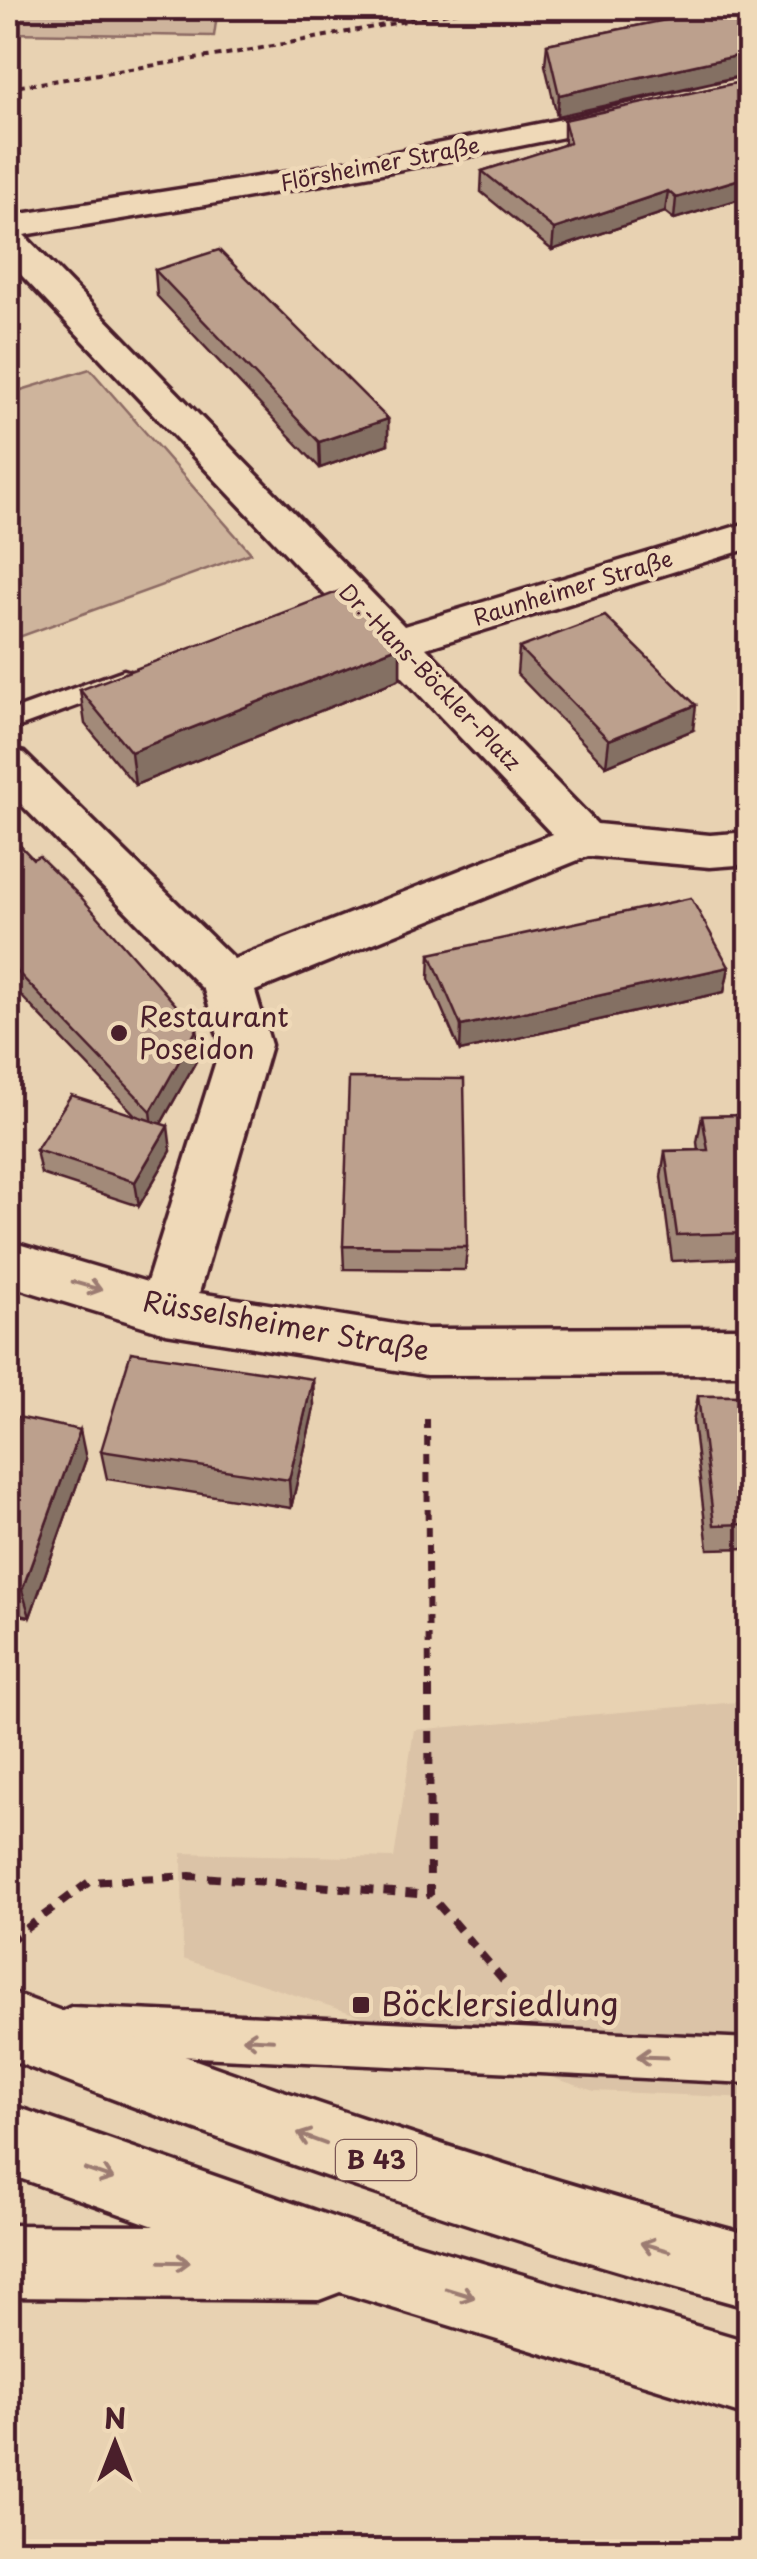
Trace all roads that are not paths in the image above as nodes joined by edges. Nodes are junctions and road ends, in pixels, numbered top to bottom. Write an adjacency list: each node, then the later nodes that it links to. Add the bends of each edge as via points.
1 (750, 86): 2 (main road, Flörsheimer Straße, via 333,175)
2 (8, 227)
3 (8, 240): 5 (main road, Dr.-Hans-Böckler-Platz, via 333,602)
4 (750, 534): 5 (main road, Raunheimer Straße)
5 (398, 643): 9 (main road, Dr.-Hans-Böckler-Platz)
6 (152, 668): 7 (lane)
7 (8, 722)
8 (8, 764): 11 (main road)
9 (584, 839): 10 (main road); 11 (main road)
10 (750, 848)
11 (227, 982): 13 (main road, via 246,1045)
12 (8, 1263): 13 (main road, Rüsselsheimer Straße, one-way to 13)
13 (166, 1310): 14 (main road, Rüsselsheimer Straße, via 426,1352)
14 (750, 1351)
15 (8, 2025): 16 (lane, one-way to 15); 20 (main road, B 43, one-way to 15, via 319,2142)
16 (750, 2061)
17 (8, 2139): 19 (main road, one-way to 19)
18 (8, 2261): 19 (main road, one-way to 19)
19 (367, 2264): 21 (main road, one-way to 21)
20 (750, 2272)
21 (750, 2380)

